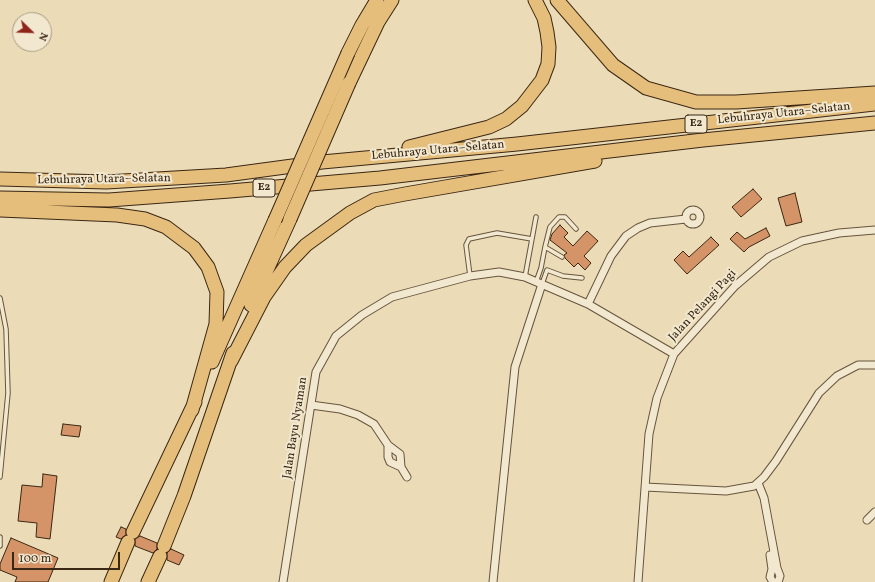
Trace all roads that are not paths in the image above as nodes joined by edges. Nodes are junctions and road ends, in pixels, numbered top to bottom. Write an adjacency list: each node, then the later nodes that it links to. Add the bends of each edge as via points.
1 (377, 0): 32 (highway, bridge, via 348,53)
2 (392, 0): 29 (highway, bridge, via 378,22 348,83 242,326)
3 (535, 0): 9 (highway, via 544,18 547,32 548,64 542,80 522,106 506,119 489,127)
4 (556, 0): 5 (highway, via 613,65 646,88 696,102 736,102)
5 (875, 93)
6 (875, 104): 9 (highway, Lebuhraya Utara–Selatan / E2, via 517,144)
7 (875, 123): 8 (highway, Lebuhraya Utara–Selatan / E2)
8 (703, 140): 11 (highway, Lebuhraya Utara–Selatan / E2, via 380,178 230,191 109,200); 29 (highway, via 374,200 350,213 306,245 285,267 264,297)
9 (380, 156): 10 (highway, Lebuhraya Utara–Selatan / E2, via 226,175 149,181)
10 (0, 179)
11 (0, 198)
12 (0, 210): 32 (highway, via 117,215 145,219 166,227 194,248 208,267 217,292 216,324)
13 (536, 217): 17 (lane)
14 (686, 219): 27 (street, via 650,224 626,236 611,256)
15 (576, 228): 18 (lane, via 565,217 559,216 550,227)
16 (875, 230): 28 (street, Jalan Pelangi Pagi, via 839,233 802,242 769,257 734,286)
17 (532, 239): 22 (lane, via 497,233 469,239 466,245); 23 (lane)
18 (545, 247): 19 (lane); 20 (lane)
19 (562, 257)
20 (541, 268): 21 (lane); 25 (lane)
21 (547, 270): 24 (lane, via 563,276); 25 (lane)
22 (470, 276): 23 (street, Jalan Bayu Nyaman, via 499,272); 31 (street, Jalan Bayu Nyaman, via 392,298 362,315 336,336 316,372)
23 (525, 277): 25 (street, Jalan Bayu Nyaman)
24 (582, 278)
25 (539, 283): 27 (street, Jalan Bayu Nyaman); 46 (street, via 515,367)
26 (0, 298): 35 (lane, via 6,329 8,393)
27 (588, 304): 28 (street, Jalan Bayu Nyaman)
28 (674, 354): 38 (street, Jalan Pelangi Pagi, via 653,411)
29 (231, 362): 44 (highway, via 184,496)
30 (875, 365): 37 (street, via 858,365 837,376 819,393 776,462)
31 (311, 405): 33 (street, via 334,407 358,415 378,428); 45 (street, Jalan Bayu Nyaman)
32 (192, 410): 43 (highway)
33 (388, 445): 34 (street, via 400,454); 34 (street, via 390,462)
34 (401, 467): 36 (street)
35 (0, 477)
36 (407, 477)
37 (756, 484): 38 (street, via 726,490); 48 (street, via 772,569 770,577); 49 (street, via 764,498 780,576)
38 (645, 487): 47 (street, Jalan Pelangi Pagi)
39 (875, 512): 40 (street)
40 (867, 520)
41 (0, 537): 42 (lane)
42 (0, 546)
43 (111, 582)
44 (148, 582)
45 (284, 582)
46 (493, 582)
47 (638, 582)
48 (773, 582)
49 (778, 582)

